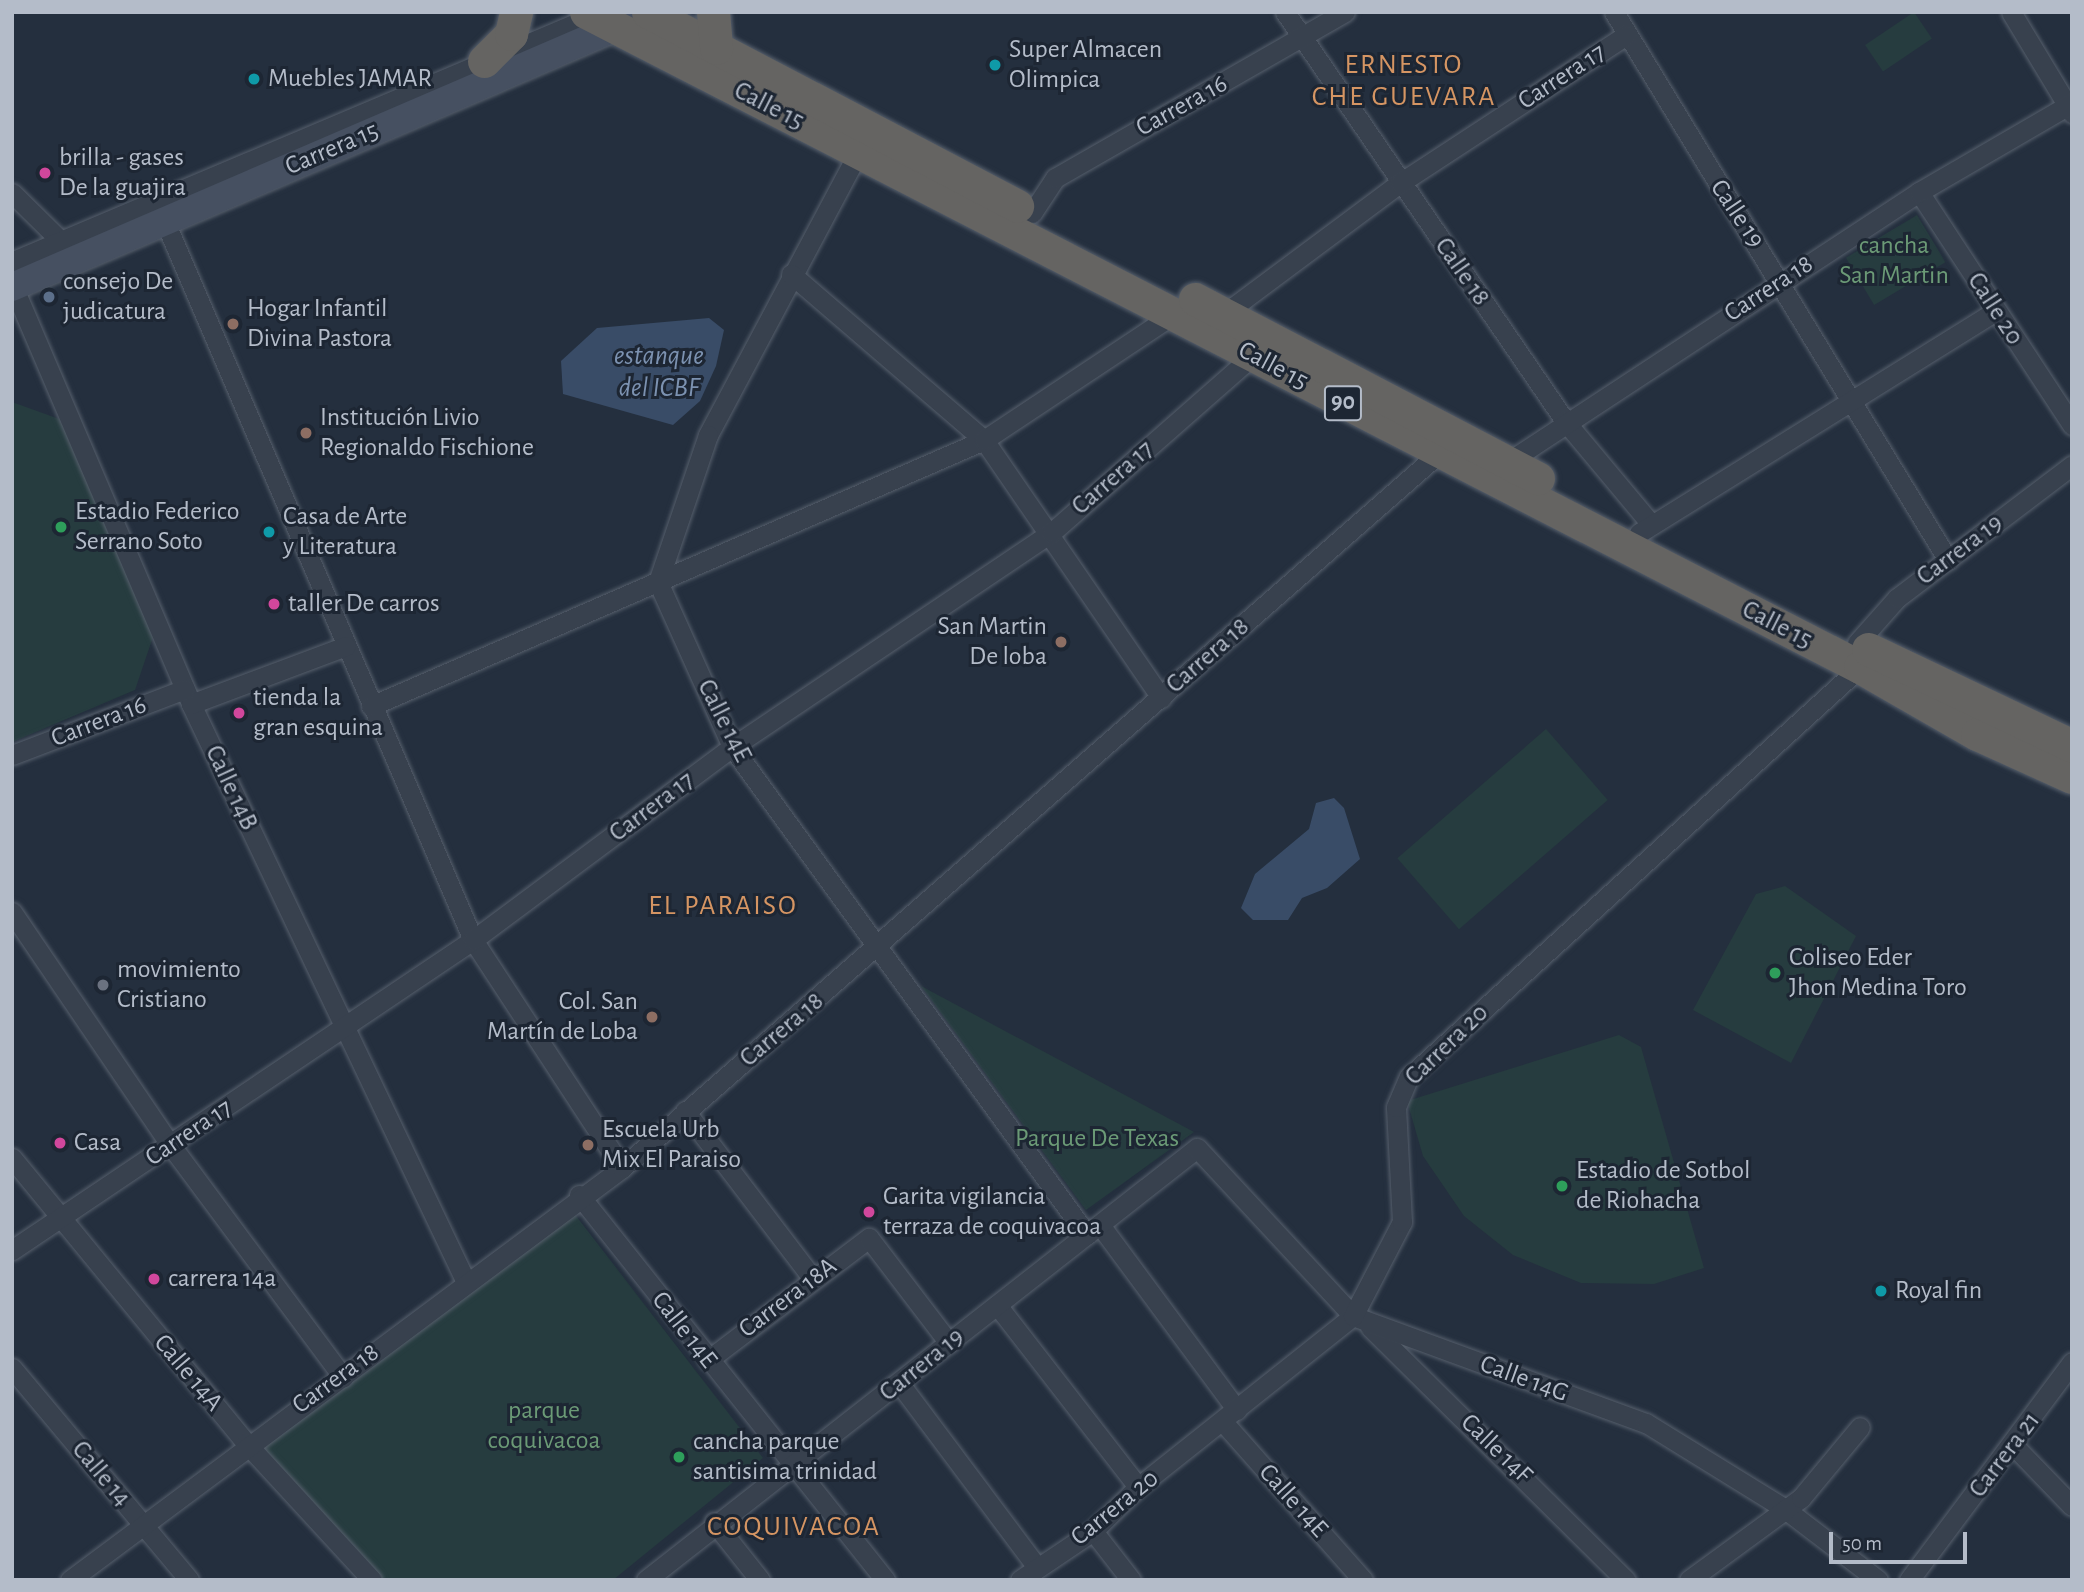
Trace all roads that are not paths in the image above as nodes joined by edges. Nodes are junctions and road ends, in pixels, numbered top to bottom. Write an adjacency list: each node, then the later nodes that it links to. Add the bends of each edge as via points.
1 (516, 12): 12 (highway, via 511,34)
2 (713, 12): 11 (highway)
3 (1285, 12): 10 (street, Calle 18)
4 (1345, 12): 10 (street, Carrera 16)
5 (1614, 12): 9 (street, Calle 19)
6 (650, 13): 8 (main road, Carrera 15); 11 (highway, Calle 15 / 90)
7 (2019, 15): 13 (street)
8 (602, 17): 12 (street, Carrera 15); 14 (highway, Calle 15 / 90); 18 (main road, Carrera 15)
9 (1626, 35): 15 (street, Carrera 17); 23 (street, Calle 19)
10 (1303, 39): 15 (street, Calle 18); 19 (street, Carrera 16, via 1055,178)
11 (716, 48): 19 (highway, Calle 15 / 90)
12 (485, 61): 18 (street, Carrera 15)
13 (2070, 107): 16 (street, Carrera 18)
14 (859, 151): 22 (street); 26 (highway, Calle 15 / 90)
15 (1400, 183): 27 (street, Carrera 17); 30 (street, Calle 18)
16 (1919, 192): 23 (street, Carrera 18); 25 (street, Calle 20)
17 (12, 193): 20 (street)
18 (160, 212): 20 (main road, Carrera 15); 40 (street)
19 (1032, 214): 27 (highway, Calle 15 / 90)
20 (70, 249): 21 (street, Carrera 15); 24 (main road, Carrera 15)
21 (12, 265)
22 (791, 274): 32 (street); 39 (street, via 708,436)
23 (1783, 281): 29 (street, Calle 19); 30 (street, Carrera 18)
24 (13, 286): 42 (street, Calle 14B)
25 (1996, 311): 29 (street); 31 (street, Calle 20)
26 (1175, 313): 28 (highway, Calle 15 / 90); 32 (street)
27 (1224, 314): 28 (highway, Calle 15 / 90)
28 (1262, 347): 33 (highway, Calle 15 / 90); 37 (street, Carrera 17)
29 (1853, 397): 36 (street); 38 (street, Calle 19)
30 (1564, 420): 34 (street, Carrera 18); 36 (street, Calle 18)
31 (2072, 425)
32 (984, 440): 37 (street); 39 (street)
33 (1448, 444): 34 (highway, Calle 15 / 90); 41 (highway, Calle 15 / 90); 43 (street, Carrera 18)
34 (1508, 462): 36 (highway, Calle 15 / 90)
35 (2072, 464): 38 (street, Carrera 19)
36 (1645, 528): 41 (highway, Calle 15 / 90)
37 (1052, 532): 43 (street); 46 (street, Carrera 17)
38 (1948, 560): 41 (street, Carrera 19, via 1897,598)
39 (659, 582): 44 (street); 46 (street, Calle 14E)
40 (346, 646): 42 (street, Carrera 16); 44 (street)
41 (1858, 655): 45 (highway, Calle 15 / 90); 48 (highway, Calle 15 / 90, via 1977,734); 65 (street, Carrera 20, via 1409,1077 1396,1107 1402,1222)
42 (188, 696): 47 (street, Carrera 16); 52 (street, Calle 14B)
43 (1161, 698): 51 (street, Carrera 18)
44 (371, 706): 50 (street)
45 (2072, 746)
46 (732, 747): 50 (street, Carrera 17); 51 (street, Calle 14E)
47 (12, 755)
48 (2072, 776)
49 (12, 912): 54 (street)
50 (474, 940): 52 (street, Carrera 17); 57 (street)
51 (876, 950): 53 (street, Carrera 18); 60 (street, Calle 14E)
52 (341, 1026): 54 (street, Carrera 17); 63 (street, Calle 14B)
53 (685, 1111): 57 (street, Carrera 18); 62 (street)
54 (172, 1147): 59 (street, Carrera 17); 70 (street)
55 (1197, 1148): 60 (street, Carrera 19); 65 (street, Calle 14G)
56 (12, 1158): 59 (street, Calle 14A)
57 (622, 1168): 58 (street, Carrera 18)
58 (579, 1195): 63 (street, Carrera 18); 67 (street, Calle 14E)
59 (57, 1217): 61 (street, Carrera 17); 74 (street, Calle 14A)
60 (1094, 1230): 64 (street, Carrera 19); 72 (street, Calle 14E)
61 (12, 1250)
62 (812, 1278): 66 (street, Carrera 18A, via 869,1238); 67 (street, Carrera 18A)
63 (466, 1282): 70 (street, Carrera 18)
64 (997, 1305): 66 (street, Carrera 19); 77 (street)
65 (1359, 1319): 72 (street, Carrera 20); 79 (street, Calle 14G, via 1646,1423); 93 (street, Calle 14F)
66 (949, 1343): 71 (street, Carrera 19)
67 (708, 1360): 76 (street, Calle 14E)
68 (2072, 1362): 75 (street, Carrera 21)
69 (12, 1368): 81 (street, Calle 14)
70 (343, 1377): 74 (street, Carrera 18)
71 (900, 1384): 76 (street, Carrera 19); 83 (street)
72 (1230, 1416): 77 (street, Carrera 20); 92 (street, Calle 14E)
73 (1860, 1427): 79 (street, via 1824,1475)
74 (246, 1443): 81 (street, Carrera 18); 86 (street, Calle 14A)
75 (2014, 1446): 78 (street); 96 (street, Carrera 21)
76 (792, 1464): 80 (street, Carrera 19); 89 (street, Calle 14E)
77 (1139, 1487): 82 (street, Carrera 20)
78 (2072, 1506)
79 (1785, 1509): 94 (street); 95 (street, Calle 14G)
80 (714, 1522): 87 (street, Carrera 19); 88 (street)
81 (143, 1524): 84 (street, Carrera 18); 85 (street, Calle 14)
82 (1093, 1531): 83 (street, Carrera 20); 91 (street)
83 (1037, 1567): 90 (street, Carrera 20)
84 (70, 1580)
85 (189, 1580)
86 (372, 1580)
87 (646, 1580)
88 (760, 1580)
89 (885, 1580)
90 (1020, 1580)
91 (1131, 1580)
92 (1363, 1580)
93 (1626, 1580)
94 (1689, 1580)
95 (1878, 1580)
96 (1909, 1580)

